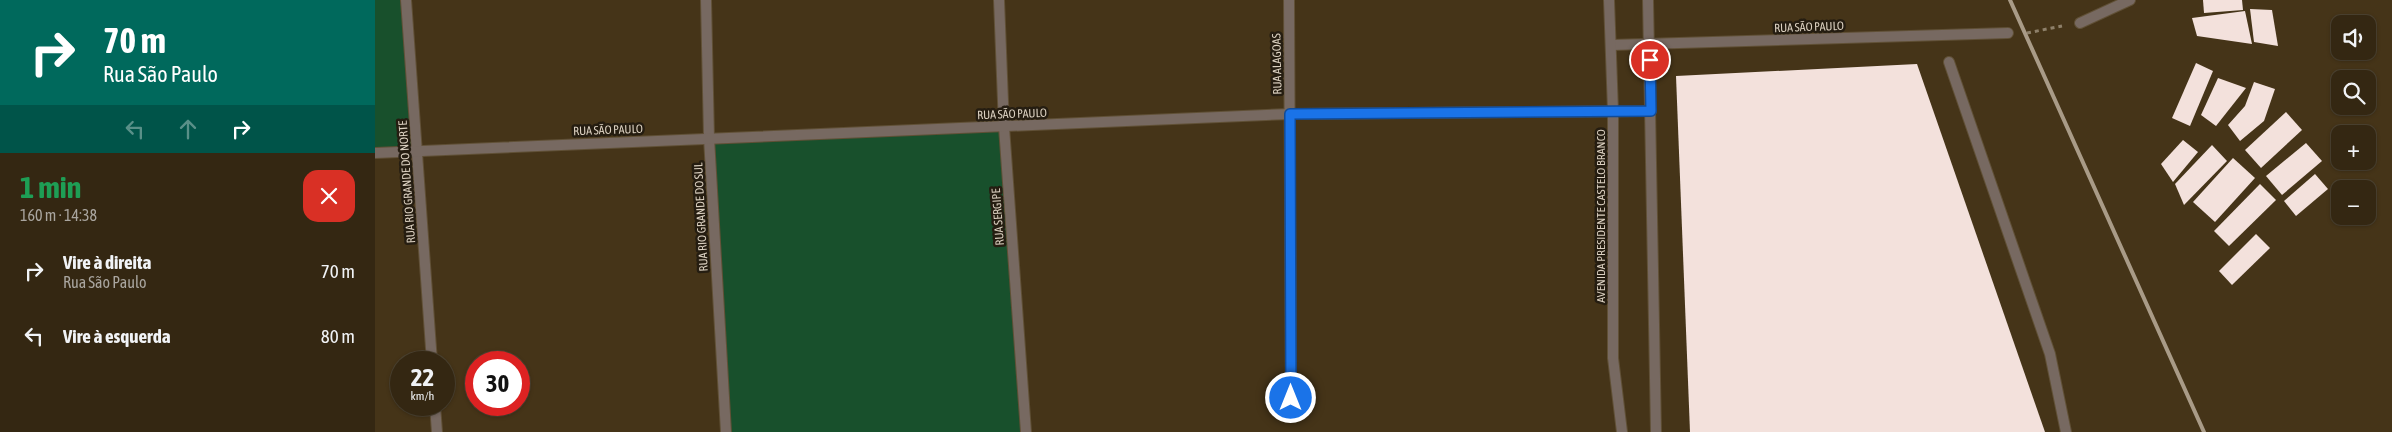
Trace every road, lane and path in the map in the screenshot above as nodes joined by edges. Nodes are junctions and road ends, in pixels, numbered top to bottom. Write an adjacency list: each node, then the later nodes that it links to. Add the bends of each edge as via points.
1 (406, 0): 18 (street, RUA RIO GRANDE DO NORTE)
2 (705, 0): 17 (street, RUA RIO GRANDE DO SUL)
3 (999, 0): 16 (street, RUA SERGIPE)
4 (1289, 0): 15 (street, RUA ALAGOAS)
5 (1609, 0): 11 (street, AVENIDA PRESIDENTE CASTELO BRANCO)
6 (1647, 0): 10 (street)
7 (2130, 0): 8 (street)
8 (2080, 23): 9 (path)
9 (2009, 33): 10 (street, RUA SÃO PAULO)
10 (1650, 44): 11 (street, RUA SÃO PAULO); 13 (street)
11 (1611, 45): 14 (street, AVENIDA PRESIDENTE CASTELO BRANCO)
12 (1949, 62): 28 (street, via 2050,354)
13 (1651, 111): 14 (street, RUA SÃO PAULO); 27 (street)
14 (1613, 112): 15 (street, RUA SÃO PAULO); 26 (street, AVENIDA PRESIDENTE CASTELO BRANCO, via 1613,358)
15 (1290, 114): 16 (street, RUA SÃO PAULO); 21 (street, RUA ALAGOAS)
16 (1004, 127): 17 (street, RUA SÃO PAULO); 25 (street, RUA SERGIPE)
17 (709, 138): 18 (street, RUA SÃO PAULO); 24 (street, RUA RIO GRANDE DO SUL)
18 (417, 151): 19 (street, RUA SÃO PAULO); 20 (street, RUA RIO GRANDE DO NORTE)
19 (375, 153)
20 (431, 351)
21 (1291, 398)
22 (436, 416): 23 (street)
23 (437, 432)
24 (726, 432)
25 (1026, 432)
26 (1622, 432)
27 (1656, 432)
28 (2065, 432)

